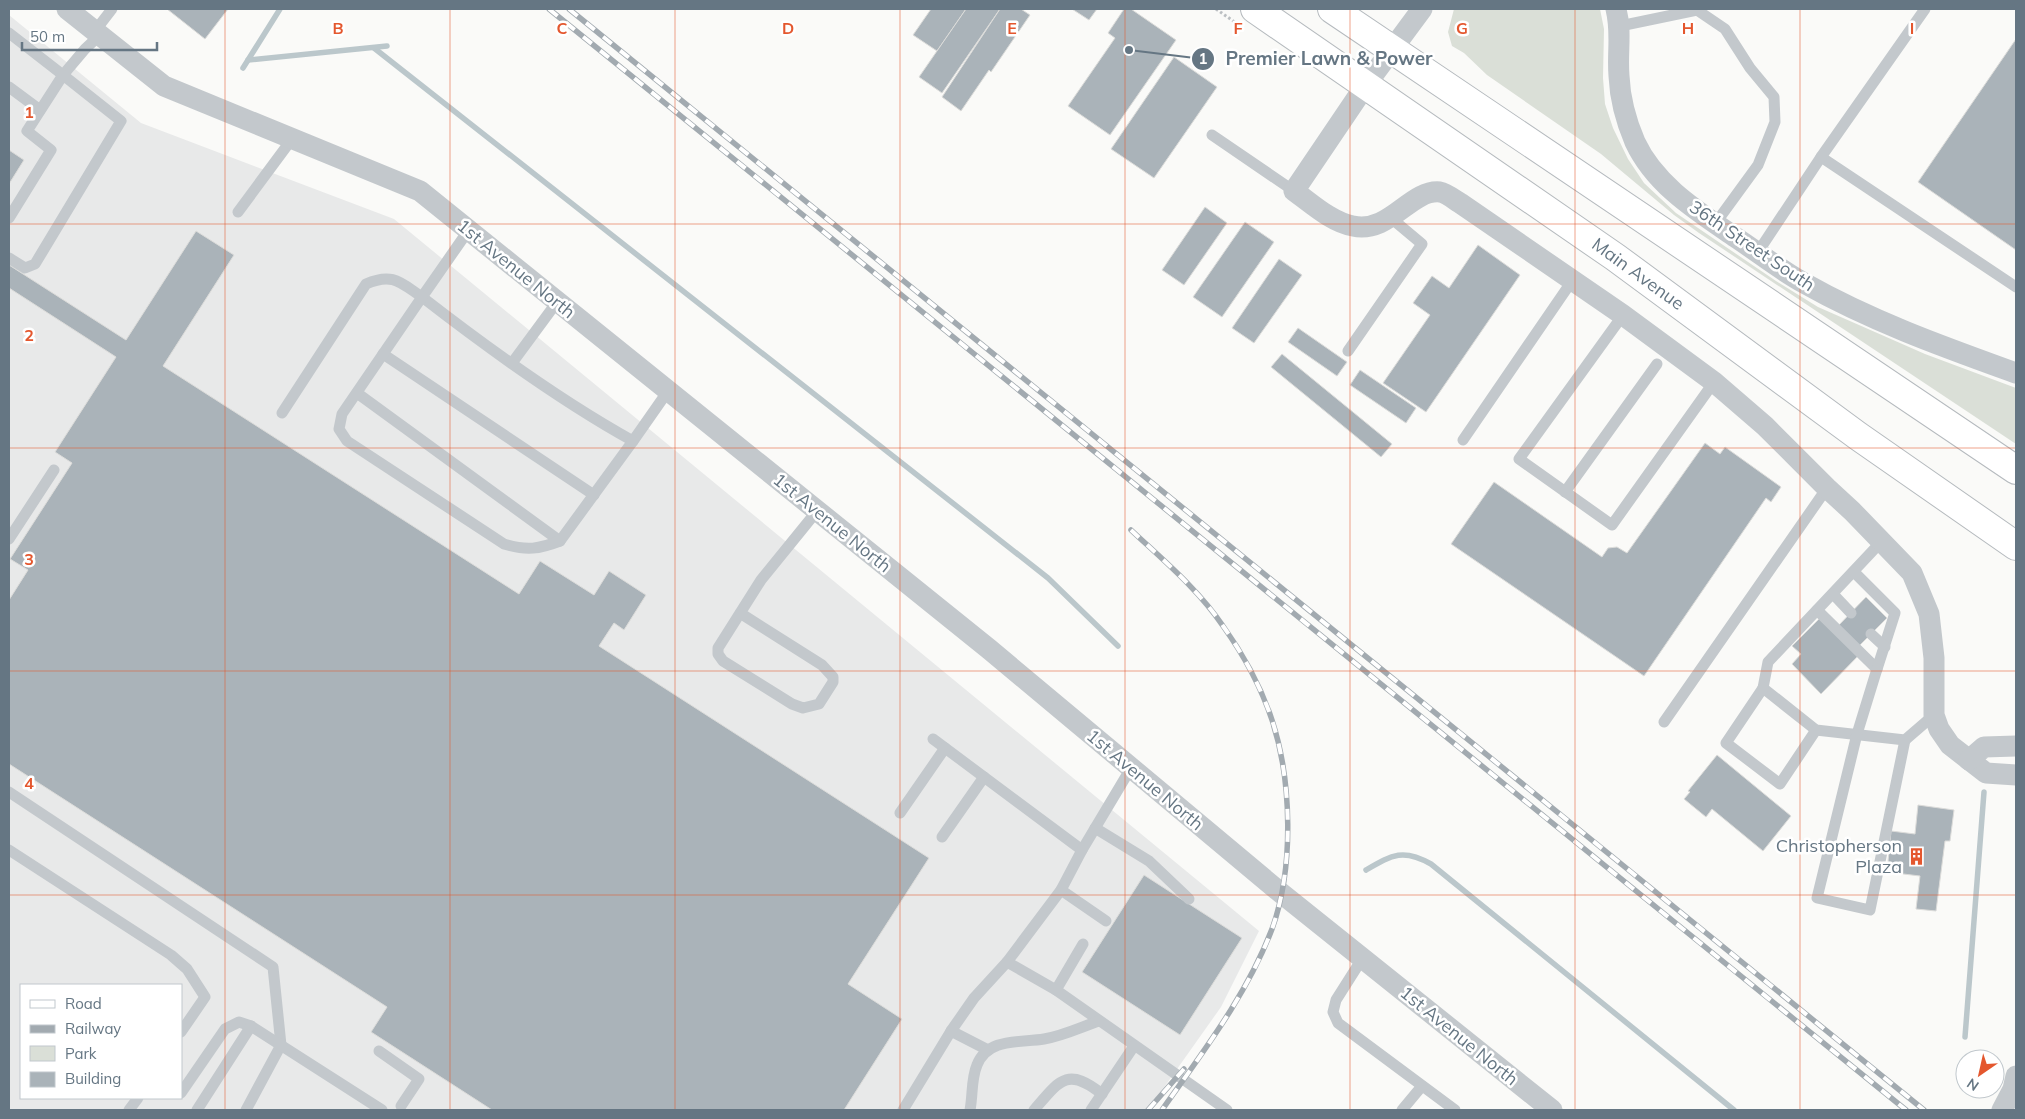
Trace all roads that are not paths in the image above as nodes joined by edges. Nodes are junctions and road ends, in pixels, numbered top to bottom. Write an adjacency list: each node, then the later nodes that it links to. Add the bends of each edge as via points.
1 (67, 9): 9 (street, 1st Avenue North)
2 (112, 9): 9 (lane)
3 (1256, 9): 12 (main road, Main Avenue)
4 (1332, 9): 10 (main road)
5 (1422, 9): 10 (street)
6 (1925, 9): 17 (lane)
7 (1618, 17): 22 (street, 36th Street South, via 1618,76 1622,106 1635,142 1649,167 1670,190); 22 (lane, via 1697,10 1725,29 1750,68 1774,97 1775,122 1758,165)
8 (9, 33): 11 (lane)
9 (98, 33): 11 (lane); 16 (street, 1st Avenue North, via 164,86)
10 (1392, 50): 12 (street); 43 (main road)
11 (63, 75): 14 (lane); 25 (lane, via 120,121 34,264 25,268)
12 (1365, 86): 18 (street); 51 (main road, Main Avenue, via 1615,257 1858,436)
13 (9, 87): 14 (lane)
14 (40, 110): 20 (lane, via 27,131 52,150)
15 (1212, 135): 18 (lane)
16 (292, 139): 19 (lane); 23 (street, 1st Avenue North, via 420,192)
17 (1821, 157): 24 (lane); 27 (lane)
18 (1294, 191): 21 (street, via 1334,218 1353,226 1372,226)
19 (238, 212)
20 (9, 218)
21 (1391, 218): 26 (street, via 1421,196 1440,192); 31 (lane, via 1422,244)
22 (1715, 224): 24 (street, 36th Street South)
23 (468, 231): 28 (lane); 29 (street, 1st Avenue North)
24 (1758, 252): 35 (street, 36th Street South, via 1803,283 1851,308)
25 (9, 258)
26 (1572, 281): 30 (street); 40 (lane)
27 (2016, 287)
28 (422, 297): 32 (lane); 33 (lane); 39 (lane, via 393,278 366,284)
29 (558, 302): 33 (lane); 37 (street, 1st Avenue North)
30 (1622, 315): 36 (street); 45 (lane, via 1519,459)
31 (1348, 351)
32 (383, 354): 38 (lane); 46 (lane)
33 (512, 363): 41 (lane)
34 (1657, 364): 45 (lane)
35 (2016, 373)
36 (1714, 382): 44 (street, via 1765,426); 45 (lane, via 1612,526)
37 (668, 391): 41 (lane); 47 (street, 1st Avenue North)
38 (356, 393): 49 (lane); 49 (lane, via 342,414 339,429 347,441 504,544 520,549 542,548)
39 (282, 414)
40 (1463, 440)
41 (633, 441): 46 (lane)
42 (54, 470): 48 (lane)
43 (2016, 470)
44 (1827, 488): 50 (street); 62 (lane)
45 (1565, 492)
46 (594, 495): 49 (lane)
47 (817, 511): 56 (lane, via 761,580); 70 (street, 1st Avenue North)
48 (9, 539)
49 (560, 541)
50 (1881, 542): 52 (lane); 61 (street, via 1912,573 1928,614 1934,658)
51 (2016, 546)
52 (1854, 572): 53 (lane); 58 (lane, via 1895,614)
53 (1833, 594): 54 (lane); 55 (lane)
54 (1817, 610): 59 (lane); 60 (lane, via 1768,662)
55 (1851, 612)
56 (740, 613): 56 (lane, via 718,648 723,661 792,704 804,708 819,704 833,682 829,672)
57 (1872, 634): 58 (lane)
58 (1885, 647): 59 (lane)
59 (1877, 669): 64 (lane)
60 (1763, 688): 63 (lane); 63 (lane, via 1726,743 1780,784)
61 (1934, 715): 66 (lane); 69 (street, via 1950,745)
62 (1664, 722)
63 (1816, 730): 64 (lane)
64 (1857, 734): 66 (lane); 66 (lane, via 1817,898 1870,910)
65 (934, 739): 68 (lane)
66 (1905, 740)
67 (2016, 746): 69 (street, via 1984,747)
68 (945, 748): 72 (lane); 74 (lane)
69 (1969, 760): 71 (street, via 1986,773)
70 (1130, 768): 75 (lane); 83 (street, 1st Avenue North)
71 (2016, 775)
72 (984, 777): 76 (lane); 78 (lane)
73 (9, 792): 90 (lane, via 273,967)
74 (900, 813)
75 (1095, 828): 78 (lane); 80 (lane, via 1149,861)
76 (942, 837)
77 (9, 850): 88 (lane, via 171,955 187,969 205,997)
78 (1082, 850): 79 (lane)
79 (1061, 890): 81 (lane); 84 (lane)
80 (1189, 898)
81 (1106, 921)
82 (1083, 944): 85 (lane)
83 (1362, 959): 95 (lane, via 1336,1000 1335,1018); 111 (street, 1st Avenue North)
84 (1007, 962): 85 (lane); 89 (lane, via 974,998)
85 (1056, 990): 86 (lane)
86 (1099, 1021): 91 (lane); 92 (lane, via 1045,1039 999,1044)
87 (251, 1026): 90 (lane); 96 (lane, via 239,1022 225,1030); 101 (lane)
88 (182, 1031)
89 (951, 1031): 92 (lane); 104 (lane)
90 (281, 1045): 102 (lane); 103 (lane)
91 (1134, 1046): 97 (lane); 108 (lane)
92 (988, 1050): 105 (lane, via 977,1063)
93 (379, 1051): 99 (lane, via 418,1079)
94 (2016, 1076): 112 (street)
95 (1422, 1086): 109 (lane); 110 (lane)
96 (182, 1093)
97 (1102, 1094): 106 (lane, via 1082,1080 1068,1079 1052,1090); 107 (lane)
98 (137, 1099): 100 (lane)
99 (402, 1109)
100 (129, 1110)
101 (197, 1110)
102 (246, 1110)
103 (382, 1110)
104 (903, 1110)
105 (970, 1110)
106 (1034, 1110)
107 (1091, 1110)
108 (1227, 1110)
109 (1402, 1110)
110 (1455, 1110)
111 (1552, 1110)
112 (2002, 1110)

